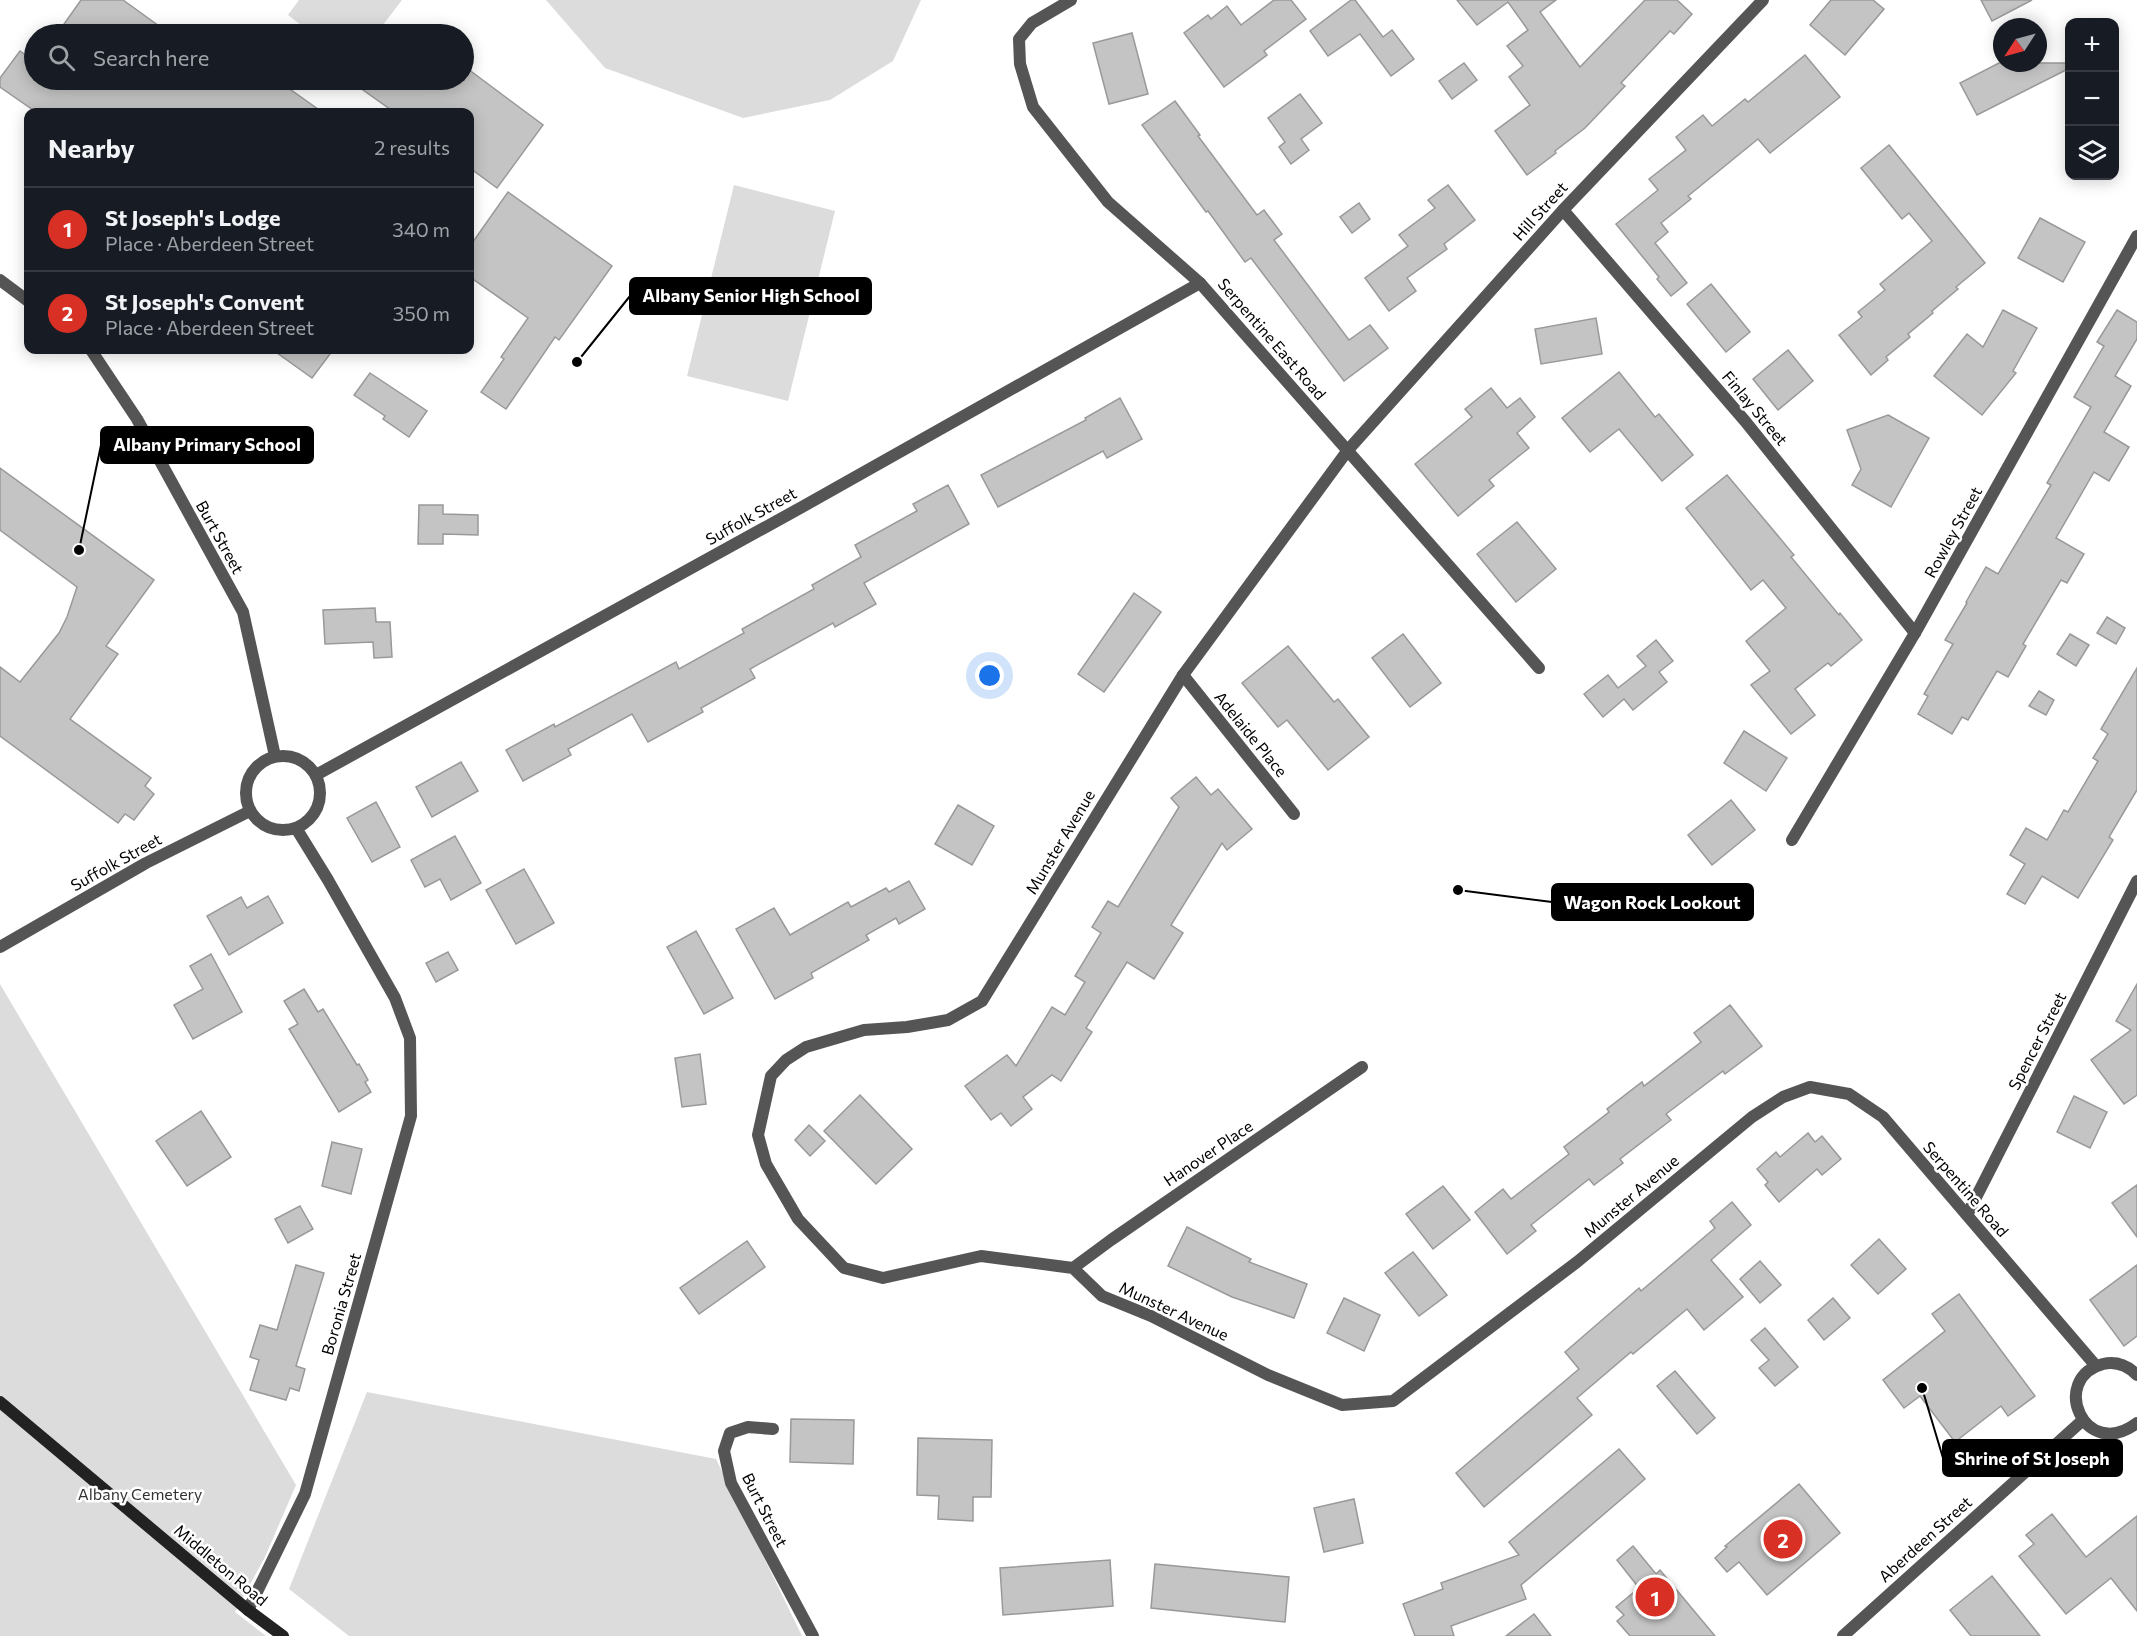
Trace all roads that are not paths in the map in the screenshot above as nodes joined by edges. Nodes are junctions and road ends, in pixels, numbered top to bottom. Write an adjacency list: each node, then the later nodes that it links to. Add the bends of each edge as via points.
1 (1071, 0): 6 (street, Serpentine East Road, via 1032,23 1019,39 1020,64 1033,106 1108,202)
2 (1764, 0): 3 (street, Hill Street)
3 (1563, 210): 9 (street, Hill Street); 10 (street, Finlay Street, via 1745,421)
4 (2137, 236): 10 (street, Rowley Street)
5 (0, 280): 7 (street)
6 (1200, 283): 9 (street, Serpentine East Road); 14 (street, Suffolk Street)
7 (24, 298)
8 (94, 354): 13 (street, Burt Street, via 137,419 243,612)
9 (1348, 450): 11 (street, Serpentine East Road); 12 (street, Munster Avenue)
10 (1915, 633): 18 (street, Rowley Street)
11 (1539, 668)
12 (1183, 675): 16 (street, Adelaide Place); 24 (street, Munster Avenue, via 982,1000 948,1020 864,1030 806,1047 771,1076 762,1112 758,1135 766,1164 798,1218 844,1268 883,1278 981,1256)
13 (275, 756): 14 (street, via 298,759); 15 (street, via 255,767 249,777 245,788)
14 (316, 775): 17 (street, via 320,800 307,822)
15 (250, 811): 17 (street, via 264,826 285,831); 20 (street, Suffolk Street, via 146,863)
16 (1294, 814)
17 (296, 828): 31 (street, Boronia Street, via 395,998 410,1038 411,1116 305,1494)
18 (1792, 840)
19 (2137, 881): 23 (street, Spencer Street)
20 (0, 947)
21 (1362, 1067): 24 (street, Hanover Place)
22 (1783, 1096): 23 (street, Serpentine Road, via 1810,1087 1849,1094 1882,1117); 24 (street, Munster Avenue, via 1752,1117 1577,1262 1393,1401 1342,1405 1268,1375 1102,1296)
23 (1967, 1215): 25 (street, Serpentine Road)
24 (1073, 1268)
25 (2096, 1366): 26 (street, via 2119,1364); 28 (street, via 2079,1384 2077,1408)
26 (2137, 1375)
27 (0, 1402): 31 (main road, Middleton Road)
28 (2082, 1420): 29 (street, via 2097,1431 2115,1434); 34 (street, Aberdeen Street)
29 (2137, 1423)
30 (773, 1429): 33 (street, Burt Street, via 748,1427 730,1433 724,1451 731,1483)
31 (248, 1610): 32 (main road, Middleton Road)
32 (283, 1636)
33 (813, 1636)
34 (1843, 1636)

